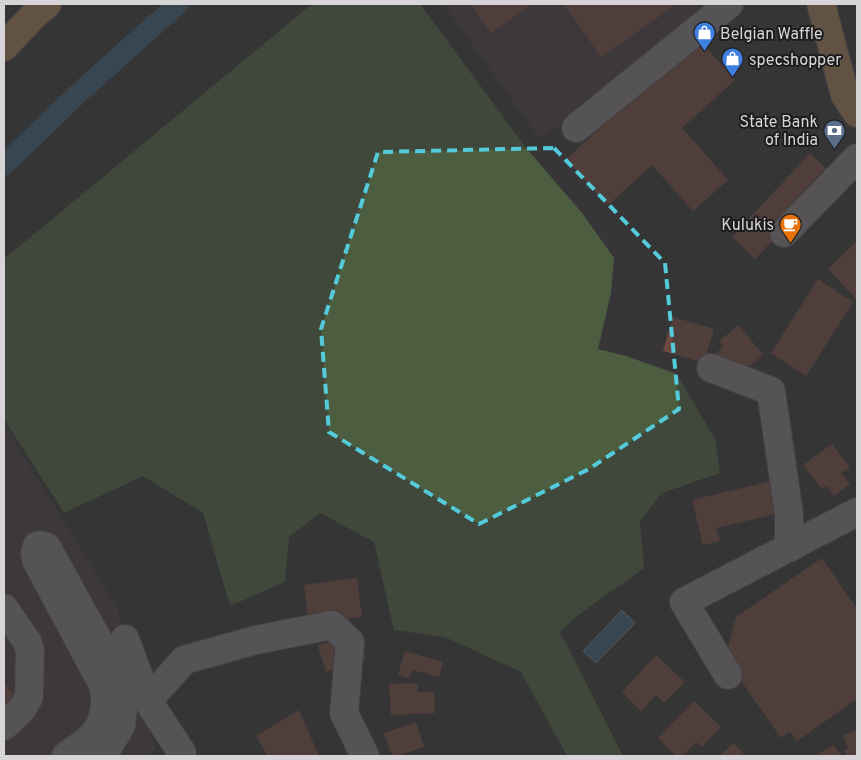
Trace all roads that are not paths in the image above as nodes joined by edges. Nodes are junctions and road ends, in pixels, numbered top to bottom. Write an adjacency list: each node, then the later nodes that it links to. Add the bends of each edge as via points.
1 (47, 4): 4 (main road)
2 (729, 4): 6 (street)
3 (821, 4): 5 (main road, via 845,95)
4 (4, 47)
5 (857, 113)
6 (576, 128)
7 (857, 158): 8 (street)
8 (784, 233)
9 (712, 368): 11 (street, via 771,392 789,514)
10 (857, 512): 11 (street)
11 (789, 548): 14 (street, via 684,602)
12 (4, 608): 16 (street, via 30,651 29,697 22,709)
13 (125, 639): 15 (street)
14 (728, 675)
15 (148, 701): 19 (street); 20 (street, via 184,660 256,640 332,625 350,642 344,713)
16 (4, 726)
17 (66, 756): 18 (street, via 97,730 104,716 105,695 36,560 37,546 41,545 47,547 120,686 121,726)
18 (99, 756)
19 (182, 756)
20 (365, 756)

